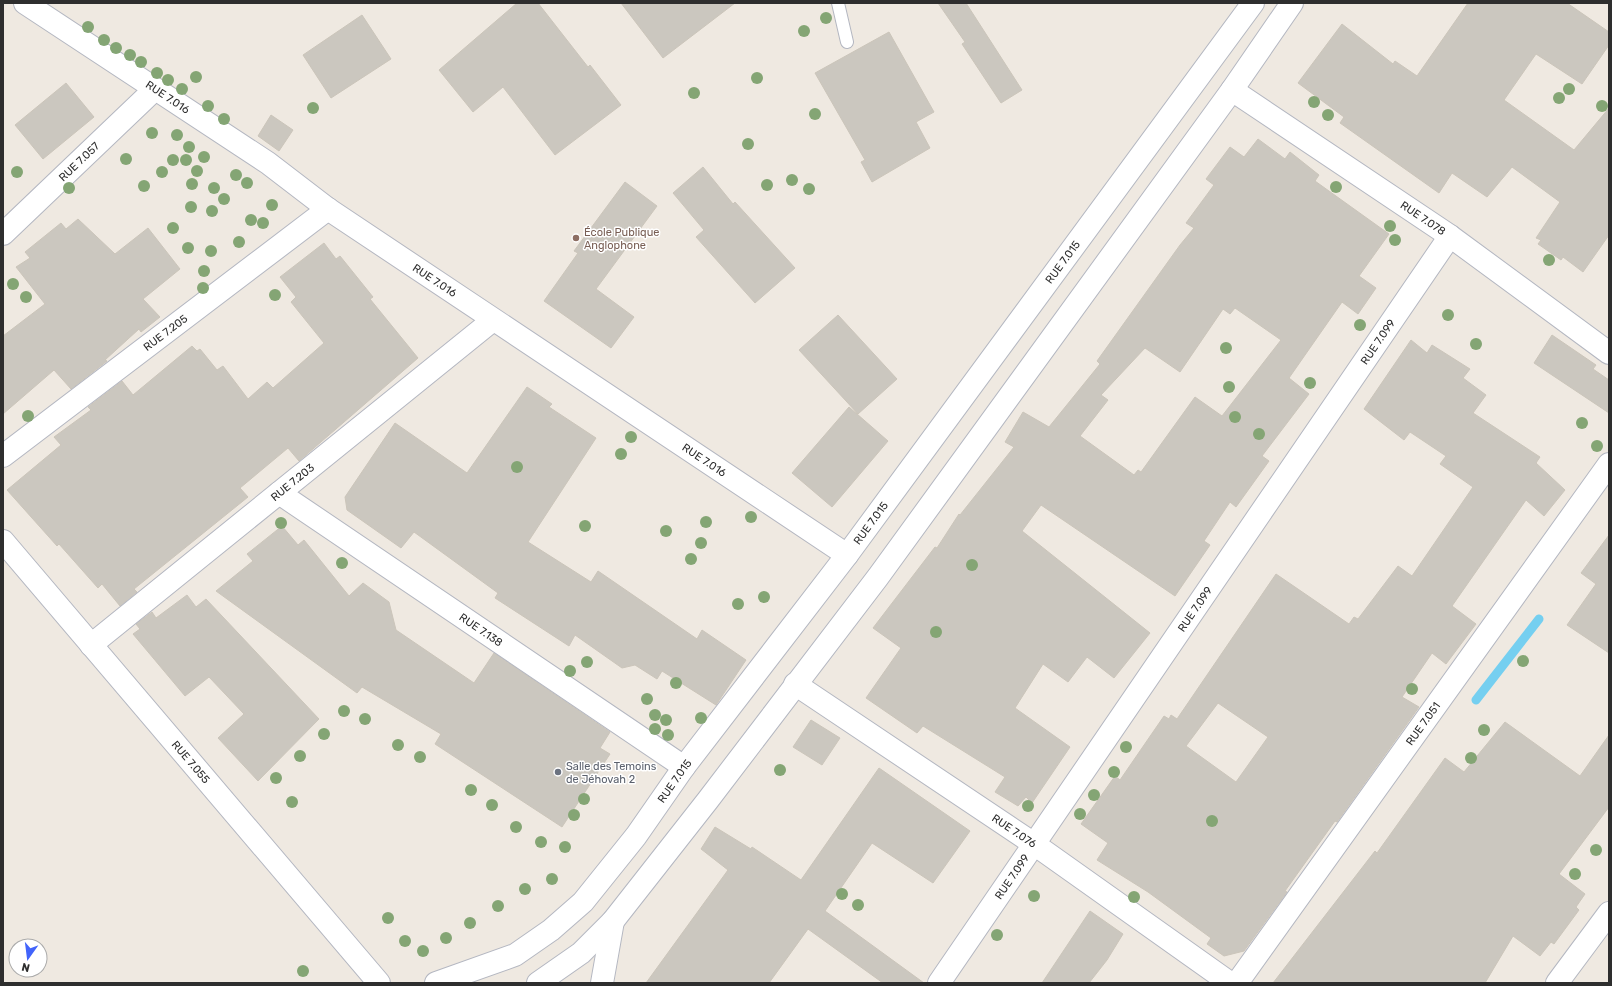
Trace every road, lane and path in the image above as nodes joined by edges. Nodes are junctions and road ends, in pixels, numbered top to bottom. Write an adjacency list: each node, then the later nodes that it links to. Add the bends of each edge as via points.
1 (25, 3): 6 (street, RUE 7.016)
2 (838, 3): 5 (lane)
3 (1253, 3): 17 (street, RUE 7.015)
4 (1292, 3): 7 (street)
5 (847, 42)
6 (155, 89): 8 (street, RUE 7.016, via 268,163); 9 (street, RUE 7.057)
7 (1232, 90): 10 (street, RUE 7.078); 19 (street, via 878,578)
8 (328, 209): 11 (street, RUE 7.016); 13 (street, RUE 7.205)
9 (3, 234)
10 (1450, 236): 12 (street, RUE 7.078); 21 (street, RUE 7.099)
11 (493, 320): 15 (street, RUE 7.203); 17 (street, RUE 7.016)
12 (1609, 353)
13 (3, 456)
14 (1609, 464): 30 (street, RUE 7.051)
15 (279, 493): 18 (street, RUE 7.203); 20 (street, RUE 7.138)
16 (3, 541): 18 (street, RUE 7.055)
17 (847, 555): 20 (street, RUE 7.015)
18 (91, 645): 24 (street, RUE 7.055)
19 (796, 684): 21 (street, RUE 7.076); 23 (street)
20 (684, 767): 25 (street, RUE 7.015, via 636,836 583,902 551,930 515,956)
21 (1034, 844): 28 (street, RUE 7.099); 29 (street, RUE 7.076)
22 (1609, 913): 31 (street)
23 (612, 921): 26 (street, via 581,953); 27 (street)
24 (379, 983)
25 (436, 983)
26 (538, 983)
27 (602, 983)
28 (939, 983)
29 (1230, 983)
30 (1237, 983)
31 (1557, 983)

